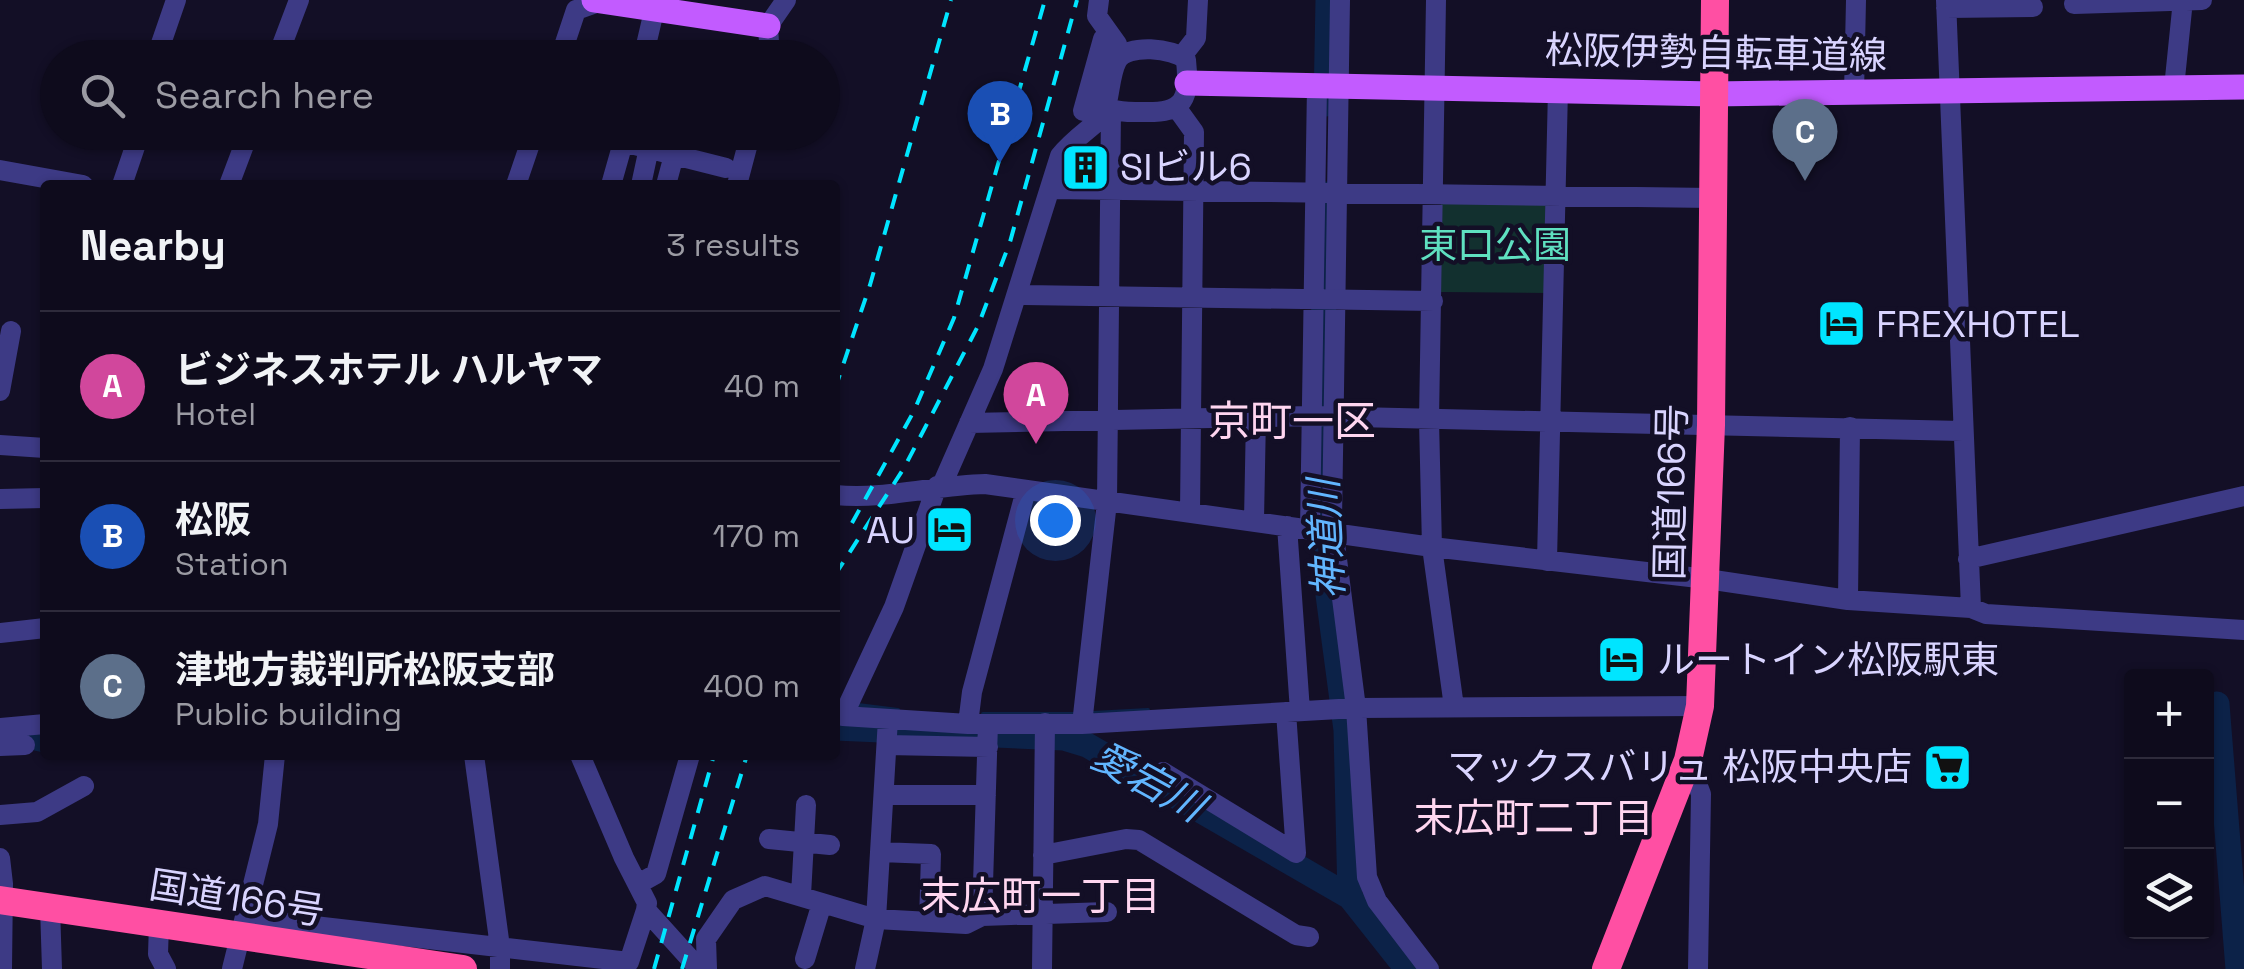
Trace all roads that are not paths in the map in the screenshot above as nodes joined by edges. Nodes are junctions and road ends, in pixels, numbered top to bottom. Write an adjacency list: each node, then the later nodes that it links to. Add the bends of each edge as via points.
1 (176, 0): 17 (street)
2 (299, 0): 18 (street)
3 (786, 0): 16 (street)
4 (1099, 0): 22 (street, via 1097,16)
5 (1198, 0): 23 (street, via 1196,38)
6 (1340, 0): 25 (street)
7 (1436, 0): 26 (street)
8 (1715, 0): 32 (highway, 国道166号)
9 (1856, 0): 31 (street)
10 (600, 1): 15 (main road); 19 (street, via 576,10)
11 (2189, 1): 13 (street); 28 (street)
12 (1946, 4): 14 (street); 30 (street)
13 (2074, 4)
14 (2033, 6)
15 (654, 11): 16 (main road); 20 (street)
16 (768, 26): 21 (street)
17 (162, 40)
18 (284, 40)
19 (566, 40)
20 (647, 40)
21 (769, 40)
22 (1124, 54): 23 (street, via 1172,50); 34 (street, via 1107,102)
23 (1182, 56): 24 (street)
24 (1188, 83): 25 (main road, 松阪伊勢自転車道線); 33 (street)
25 (1328, 86): 26 (main road, 松阪伊勢自転車道線); 55 (street); 56 (street)
26 (1434, 87): 29 (main road, 松阪伊勢自転車道線); 57 (street)
27 (2244, 87): 28 (main road, 松阪伊勢自転車道線)
28 (2174, 88): 30 (main road, 松阪伊勢自転車道線)
29 (1558, 89): 32 (main road, 松阪伊勢自転車道線); 58 (street)
30 (1949, 92): 31 (main road, 松阪伊勢自転車道線); 77 (street)
31 (1854, 93): 32 (main road, 松阪伊勢自転車道線)
32 (1713, 94): 59 (highway, 国道166号)
33 (1176, 107): 34 (street); 54 (street, via 1194,132)
34 (1111, 109): 52 (street, via 1060,156); 53 (street)
35 (134, 150): 46 (street)
36 (242, 150): 47 (street)
37 (528, 150): 48 (street)
38 (620, 150): 49 (street)
39 (650, 150): 50 (street)
40 (657, 150): 42 (street)
41 (743, 150): 44 (street)
42 (674, 155): 44 (street); 51 (street)
43 (0, 170): 45 (street)
44 (732, 176)
45 (55, 180)
46 (124, 180)
47 (231, 180)
48 (518, 180)
49 (612, 180)
50 (642, 180)
51 (667, 180)
52 (1051, 189): 53 (street); 60 (street)
53 (1111, 190): 54 (street); 61 (street)
54 (1195, 192): 55 (street); 62 (street)
55 (1314, 192): 56 (street); 64 (street)
56 (1337, 192): 57 (street); 63 (street)
57 (1434, 193): 58 (street); 65 (street)
58 (1556, 195): 59 (street); 73 (street)
59 (1712, 198): 75 (highway, 国道166号)
60 (1017, 293): 61 (street); 74 (street)
61 (1110, 295): 62 (street); 71 (street)
62 (1195, 297): 64 (street); 70 (street)
63 (1337, 299): 64 (street); 65 (street); 69 (street)
64 (1314, 300): 69 (street)
65 (1433, 300): 72 (street)
66 (11, 332): 67 (street)
67 (0, 391)
68 (1256, 416): 69 (street); 70 (street); 88 (street)
69 (1323, 416): 72 (street); 90 (street)
70 (1191, 418): 71 (street); 87 (street)
71 (1110, 419): 74 (street); 86 (street)
72 (1429, 420): 73 (street); 91 (street)
73 (1549, 422): 75 (street); 93 (street)
74 (969, 423): 80 (street)
75 (1711, 426): 76 (street); 94 (highway, 国道166号)
76 (1850, 427): 77 (street); 95 (street)
77 (1962, 430): 92 (street)
78 (0, 446): 79 (street)
79 (40, 448)
80 (940, 485): 81 (street); 82 (street); 109 (street, via 843,716)
81 (1026, 490): 86 (street); 108 (street)
82 (840, 495)
83 (2244, 496): 92 (street)
84 (40, 498): 85 (street)
85 (0, 499)
86 (1106, 502): 87 (street); 104 (street)
87 (1190, 512): 88 (street)
88 (1254, 520): 89 (street)
89 (1287, 526): 90 (street); 101 (street)
90 (1322, 531): 91 (street); 103 (street)
91 (1432, 547): 93 (street); 102 (street)
92 (1968, 559): 96 (street)
93 (1548, 561): 94 (street)
94 (1707, 579): 95 (street); 100 (highway, 国道166号)
95 (1848, 600): 96 (street)
96 (1970, 608): 98 (street)
97 (40, 628): 99 (street)
98 (2244, 630)
99 (0, 632)
100 (1700, 706): 102 (street); 116 (highway, 国道166号)
101 (1297, 707): 103 (street); 104 (street); 117 (street, via 1296,853)
102 (1454, 707): 103 (street)
103 (1356, 708): 154 (street, via 1367,877)
104 (1083, 717): 106 (street)
105 (40, 724): 107 (street)
106 (1045, 724): 108 (street); 127 (street)
107 (0, 728)
108 (980, 728): 109 (street); 109 (street); 120 (street)
109 (888, 732): 119 (street)
110 (25, 744): 111 (street)
111 (0, 746)
112 (274, 760): 141 (street, via 268,824)
113 (475, 760): 143 (street)
114 (582, 760): 129 (street)
115 (689, 760): 129 (street, via 656,874)
116 (1688, 760): 155 (highway, 国道166号); 156 (street, via 1701,794)
117 (1163, 772)
118 (84, 786): 122 (street, via 37,812)
119 (884, 795): 120 (street); 126 (street)
120 (986, 795): 137 (street)
121 (806, 805): 124 (street)
122 (0, 815)
123 (770, 839): 124 (street)
124 (806, 842): 125 (street); 130 (street)
125 (830, 844)
126 (880, 852): 138 (street); 139 (street, via 928,851)
127 (1043, 854): 136 (street); 142 (street, via 1139,840)
128 (0, 858): 131 (street)
129 (638, 884): 134 (street)
130 (802, 895): 132 (street); 151 (street, via 766,886 733,900 706,939)
131 (0, 900): 133 (highway, 国道166号); 146 (street)
132 (822, 903): 138 (street); 144 (street)
133 (50, 907): 140 (highway, 国道166号); 145 (street)
134 (646, 910): 143 (street, via 630,962); 151 (street)
135 (1107, 912): 136 (street)
136 (1041, 914): 137 (street); 153 (street)
137 (982, 916): 139 (street, via 966,924)
138 (876, 919): 139 (street); 152 (street)
139 (928, 922)
140 (159, 924): 141 (highway, 国道166号); 147 (street, via 158,954)
141 (242, 927): 143 (street); 148 (street); 149 (highway, 国道166号, via 280,943)
142 (1308, 938)
143 (500, 946): 150 (street)
144 (805, 959)
145 (55, 963)
146 (2, 969)
147 (166, 969)
148 (232, 969)
149 (463, 969)
150 (500, 969)
151 (707, 969)
152 (864, 969)
153 (1042, 969)
154 (1429, 969)
155 (1606, 969)
156 (1698, 969)

